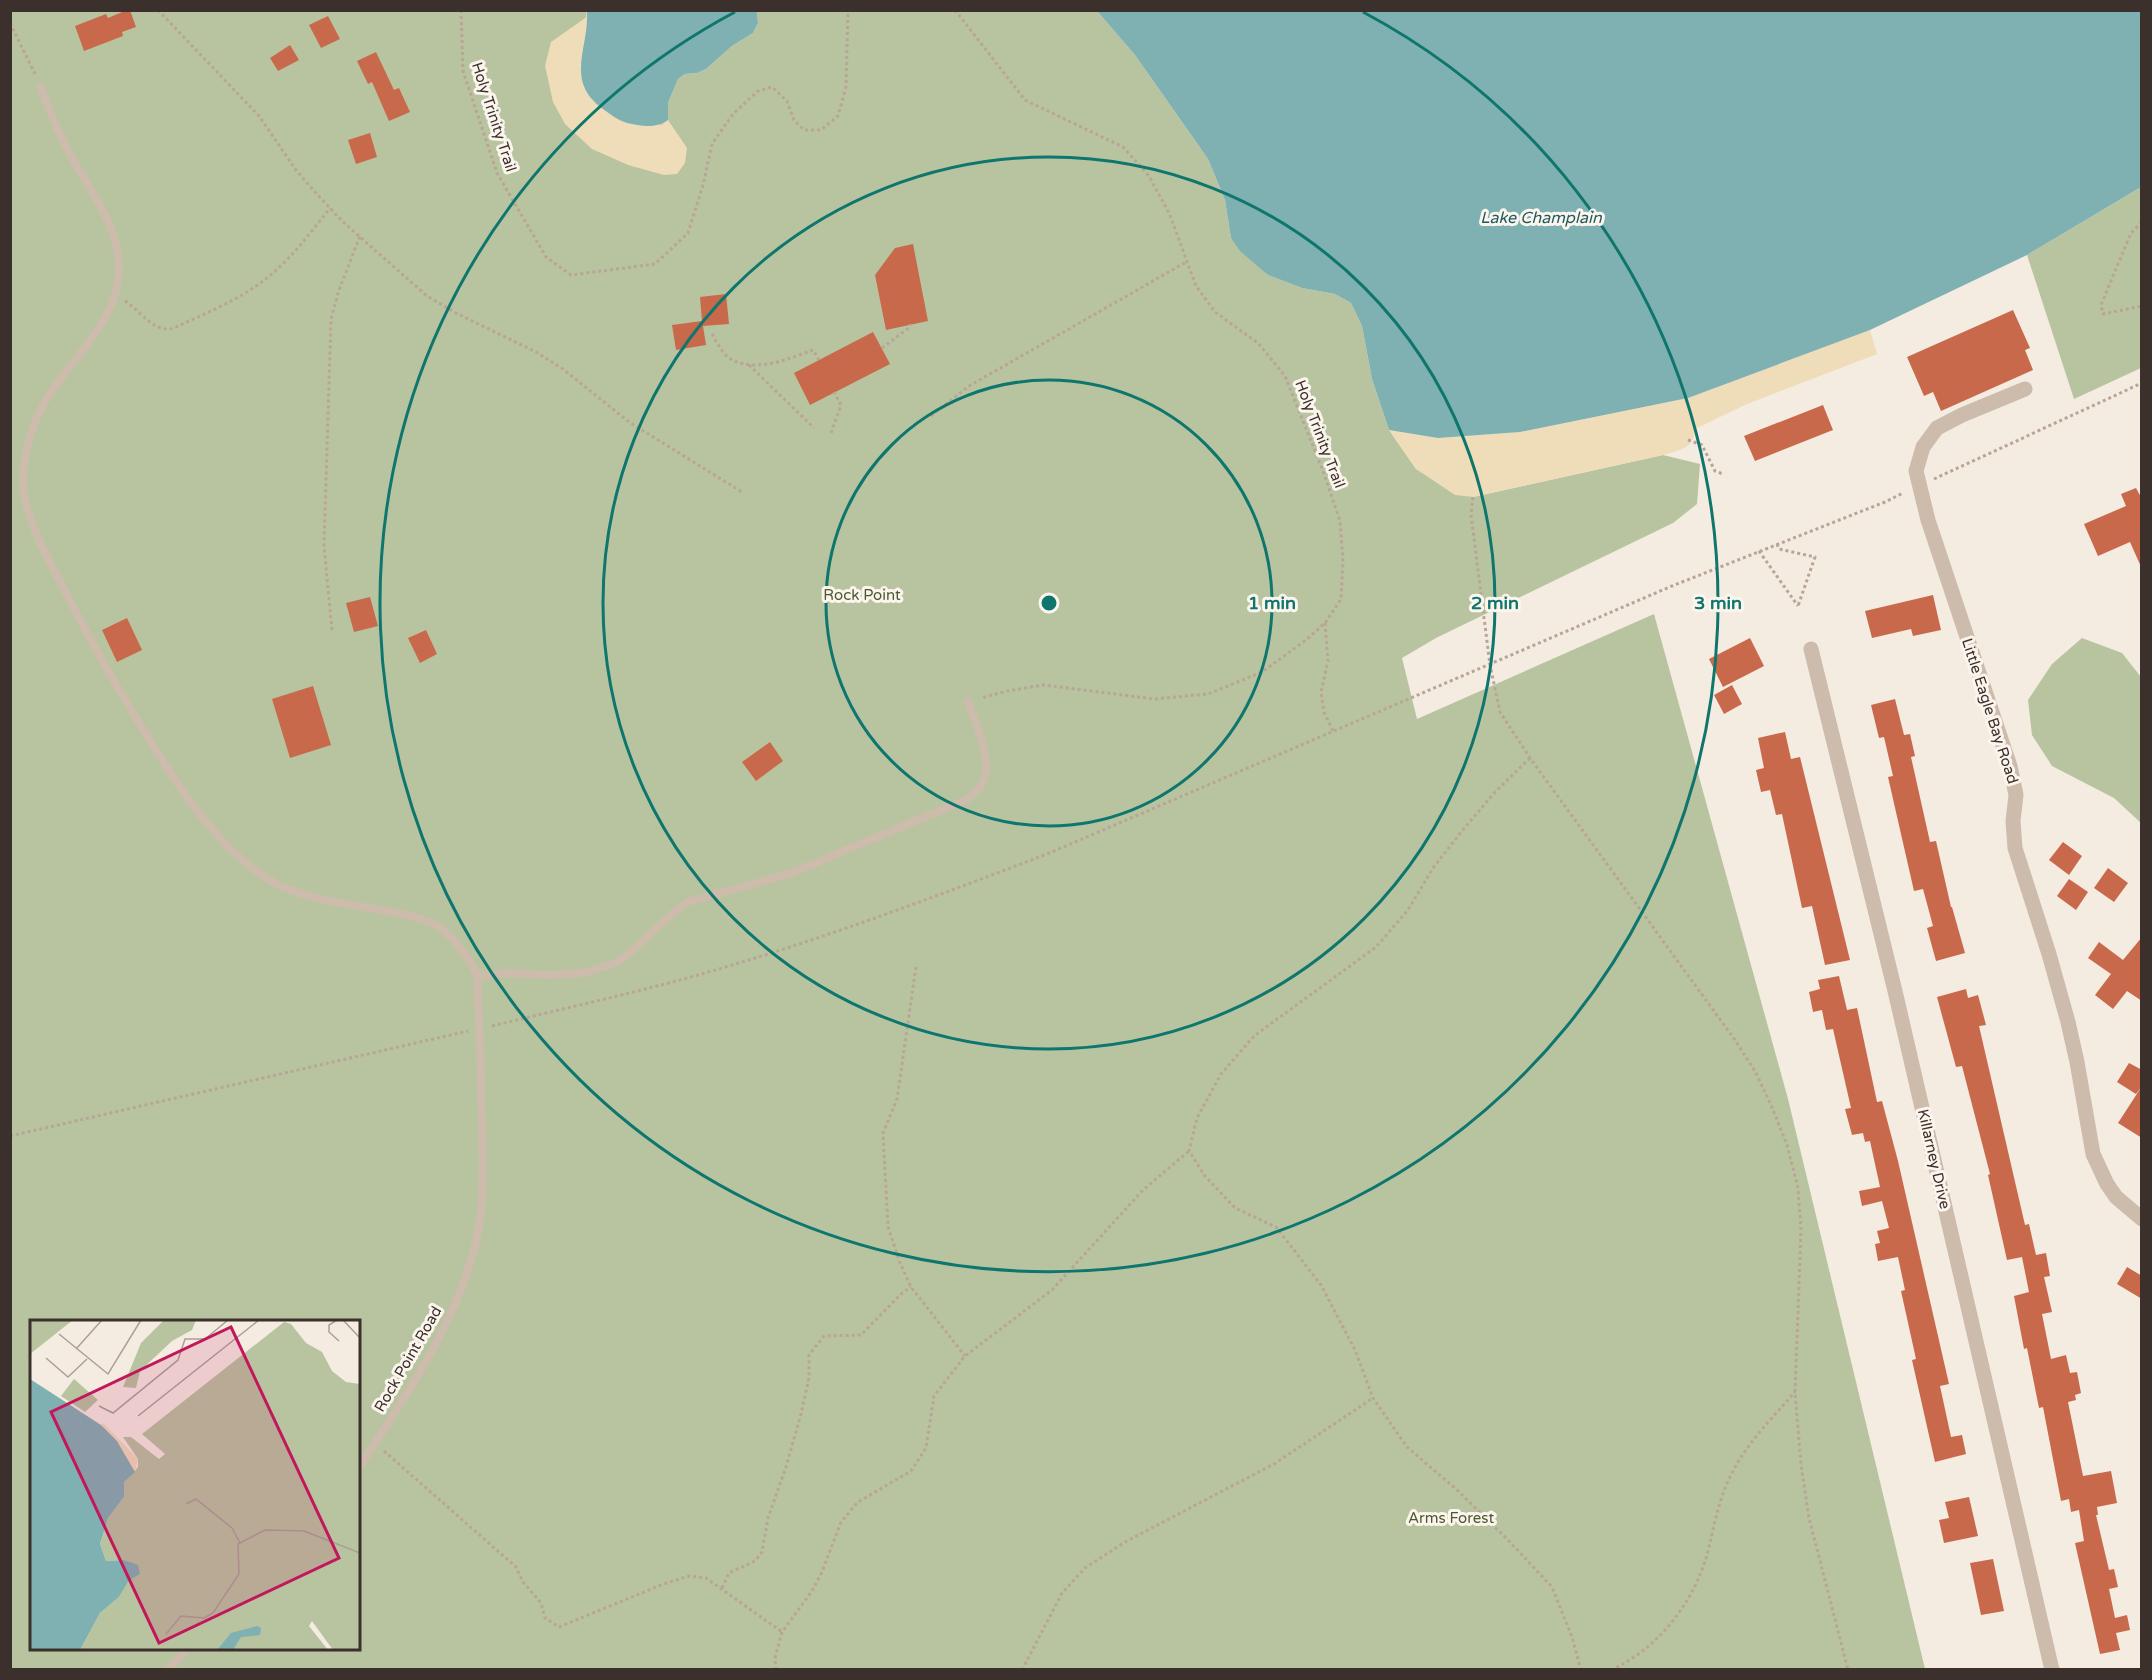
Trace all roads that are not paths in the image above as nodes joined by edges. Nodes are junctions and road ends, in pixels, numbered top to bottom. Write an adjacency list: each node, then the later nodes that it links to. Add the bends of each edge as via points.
1 (40, 86): 5 (lane, via 54,124 104,212 119,267 116,296 102,322 49,394 30,436 23,480 26,502 42,548 111,678 149,740 184,792 242,861 270,881 303,893 435,924 454,941)
2 (2025, 389): 6 (street, Little Eagle Bay Road, via 1937,428 1923,447 1916,471 1928,520 2010,766 2016,795 2015,848 2068,1022 2093,1154 2116,1197)
3 (1811, 649): 10 (street, Killarney Drive, via 1895,991)
4 (968, 701): 5 (lane, via 987,770 983,782 968,799 789,874 688,902 613,964 582,973)
5 (477, 976): 7 (lane, Rock Point Road, bridge, via 481,1212 471,1260 434,1347)
6 (2142, 1219)
7 (360, 1466)
8 (187, 1650): 9 (lane)
9 (167, 1670)
10 (2052, 1670)

